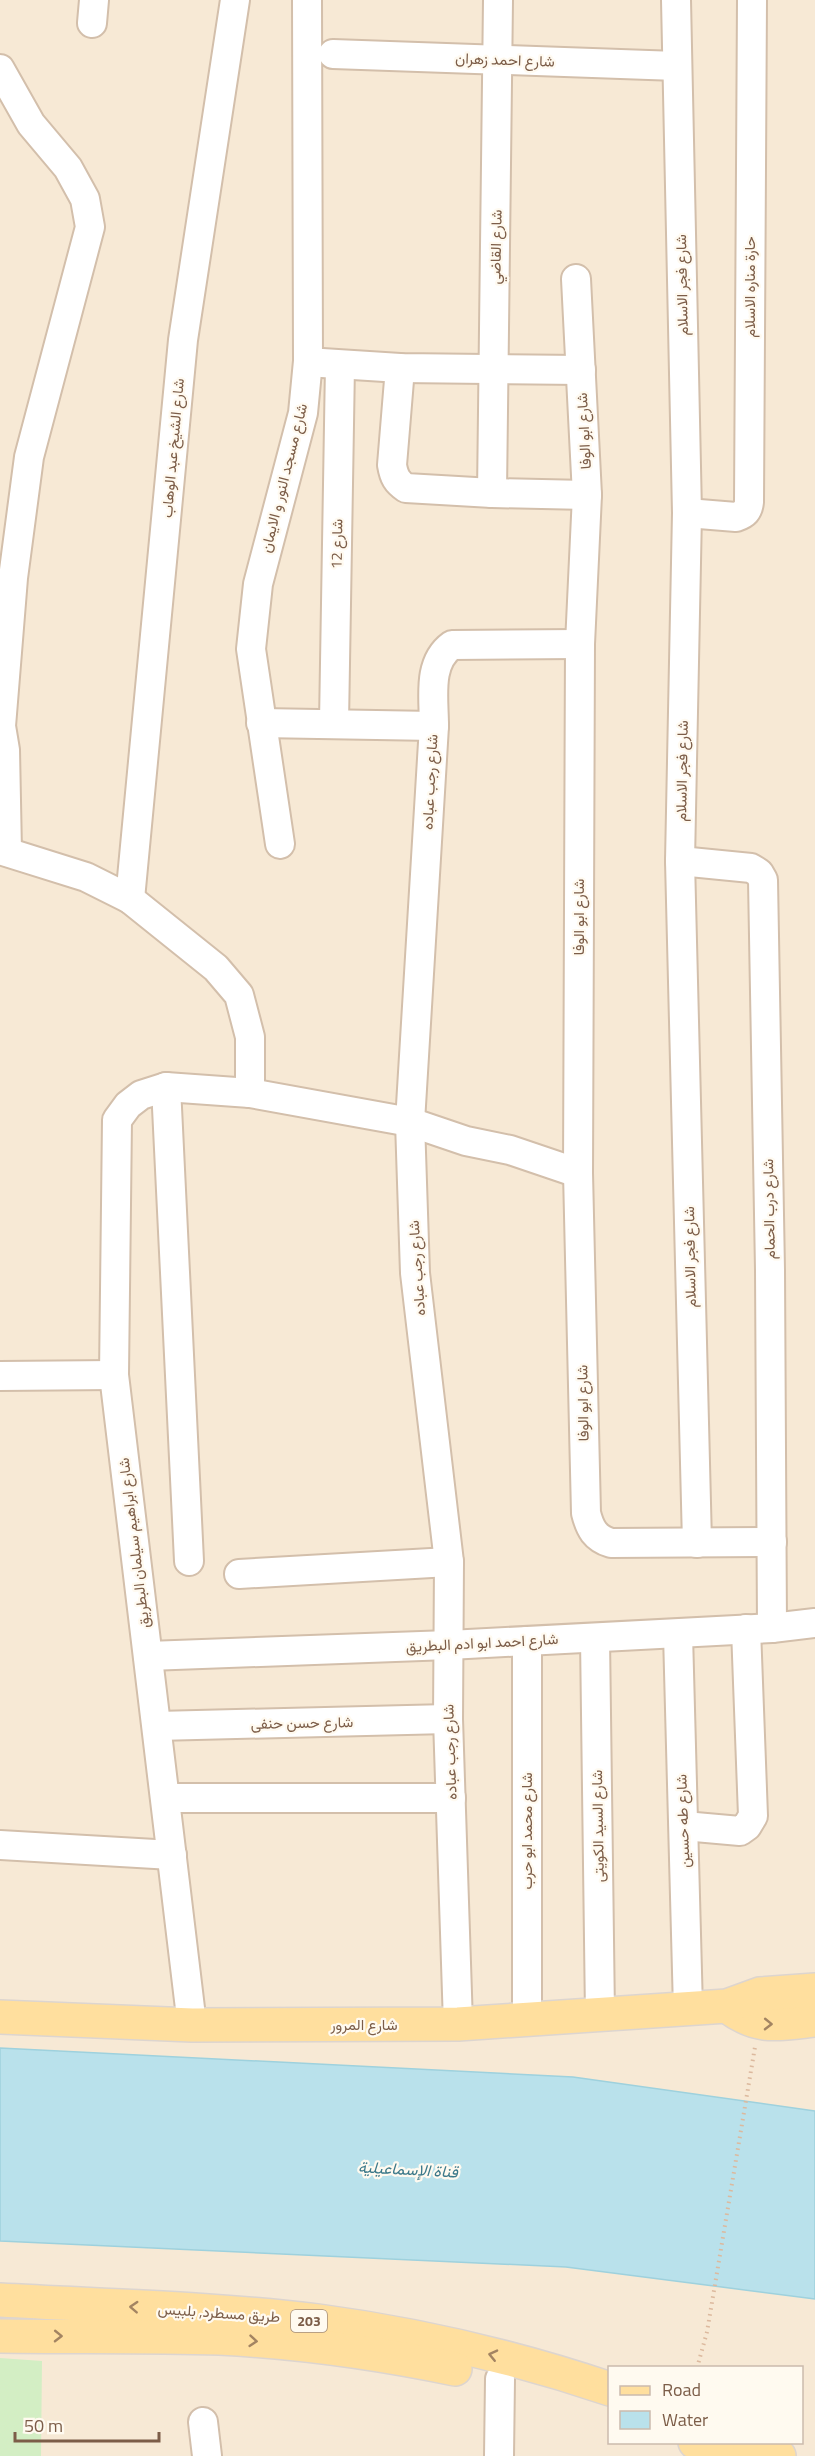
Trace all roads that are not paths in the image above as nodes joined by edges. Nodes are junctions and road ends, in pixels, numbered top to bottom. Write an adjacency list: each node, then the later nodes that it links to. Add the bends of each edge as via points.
1 (235, 0): 27 (street, شارع الشيخ عبد الوهاب, via 183,340)
2 (307, 0): 11 (street, شارع مسجد النور و الايمان)
3 (498, 0): 7 (street, شارع القاضي)
4 (676, 0): 8 (street, شارع فجر الاسلام)
5 (752, 0): 18 (street, حارة مناره الاسلام, via 749,502 748,509 736,517)
6 (333, 54): 7 (street, شارع احمد زهران)
7 (498, 59): 8 (street, شارع احمد زهران); 14 (street, شارع القاضي)
8 (677, 66): 18 (street, شارع فجر الاسلام)
9 (3, 83): 22 (street, via 68,168 85,199 90,227 29,457 13,578)
10 (576, 279): 15 (street, شارع ابو الوفا)
11 (308, 361): 12 (street); 20 (street, شارع مسجد النور و الايمان, via 303,413 258,584 251,649)
12 (340, 365): 13 (street); 21 (street, شارع 12)
13 (400, 368): 14 (street); 16 (street, via 392,465 398,483 406,488)
14 (495, 369): 15 (street); 16 (street, شارع القاضي)
15 (580, 370): 17 (street, شارع ابو الوفا)
16 (492, 493): 17 (street)
17 (587, 495): 19 (street, شارع ابو الوفا)
18 (687, 513): 26 (street, شارع فجر الاسلام)
19 (580, 644): 23 (street, شارع رجب عباده, via 452,645 442,652 435,666); 31 (street, شارع ابو الوفا)
20 (261, 723): 21 (street); 24 (street, شارع مسجد النور و الايمان)
21 (334, 723): 23 (street)
22 (1, 726): 25 (street, via 5,750)
23 (434, 726): 30 (street, شارع رجب عباده)
24 (280, 844)
25 (3, 851): 27 (street, via 86,877)
26 (680, 861): 34 (street, شارع درب الحمام, via 751,868 763,880); 35 (street, شارع فجر الاسلام)
27 (130, 899): 29 (street, via 216,968 240,995 250,1037)
28 (166, 1087): 29 (street); 32 (street, شارع ابراهيم سيلمان البطريق, via 141,1095 117,1120); 36 (street)
29 (250, 1093): 30 (street)
30 (410, 1122): 31 (street); 37 (street, شارع رجب عباده, via 414,1273)
31 (578, 1173): 35 (street, شارع ابو الوفا, via 589,1527 598,1539 610,1543)
32 (114, 1375): 33 (street); 45 (street, شارع ابراهيم سيلمان البطريق)
33 (0, 1376)
34 (772, 1542): 35 (street); 40 (street, شارع درب الحمام)
35 (697, 1543)
36 (189, 1562)
37 (449, 1562): 38 (street); 44 (street, شارع رجب عباده)
38 (239, 1574)
39 (815, 1623): 40 (street, شارع احمد ابو ادم البطريق)
40 (759, 1629): 41 (street, شارع احمد ابو ادم البطريق); 50 (street, شارع درب الحمام, via 753,1816 741,1831)
41 (678, 1634): 42 (street, شارع احمد ابو ادم البطريق); 50 (street, شارع طه حسين)
42 (595, 1638): 43 (street, شارع احمد ابو ادم البطريق); 56 (street, شارع السيد الكويتى)
43 (527, 1641): 44 (street, شارع احمد ابو ادم البطريق); 58 (street, شارع محمد ابو حرب)
44 (448, 1645): 45 (street, شارع احمد ابو ادم البطريق); 46 (street, شارع رجب عباده)
45 (148, 1656): 47 (street, شارع ابراهيم سيلمان البطريق)
46 (448, 1719): 47 (street, شارع حسن حنفى); 49 (street, شارع رجب عباده)
47 (157, 1726): 48 (street, شارع ابراهيم سيلمان البطريق)
48 (166, 1798): 49 (street); 52 (street, شارع ابراهيم سيلمان البطريق)
49 (451, 1798): 60 (street, شارع رجب عباده)
50 (684, 1826): 55 (street, شارع طه حسين)
51 (0, 1845): 52 (street)
52 (172, 1855): 61 (street, شارع ابراهيم سيلمان البطريق)
53 (815, 1990): 54 (main road, شارع المرور, via 760,1994)
54 (727, 2006): 55 (main road, شارع المرور); 59 (main road, one-way to 59, via 741,2018 759,2024)
55 (688, 2009): 56 (main road, شارع المرور)
56 (600, 2015): 58 (main road, شارع المرور)
57 (0, 2017): 61 (main road, شارع المرور)
58 (527, 2020): 60 (main road, شارع المرور)
59 (815, 2020)
60 (459, 2024): 61 (main road, شارع المرور)
61 (192, 2025)
62 (0, 2300): 65 (main road, طريق مسطرد, بلبيس / 203, one-way to 62, via 469,2350 318,2321)
63 (0, 2336): 64 (main road, طريق مسطرد, بلبيس / 203, one-way to 64, via 221,2338 316,2346)
64 (500, 2379): 66 (main road, طريق مسطرد, بلبيس / 203); 71 (street)
65 (608, 2389)
66 (608, 2410)
67 (203, 2422): 70 (street)
68 (700, 2444): 72 (main road)
69 (753, 2444): 73 (main road)
70 (207, 2456)
71 (499, 2456)
72 (729, 2456)
73 (779, 2456)

